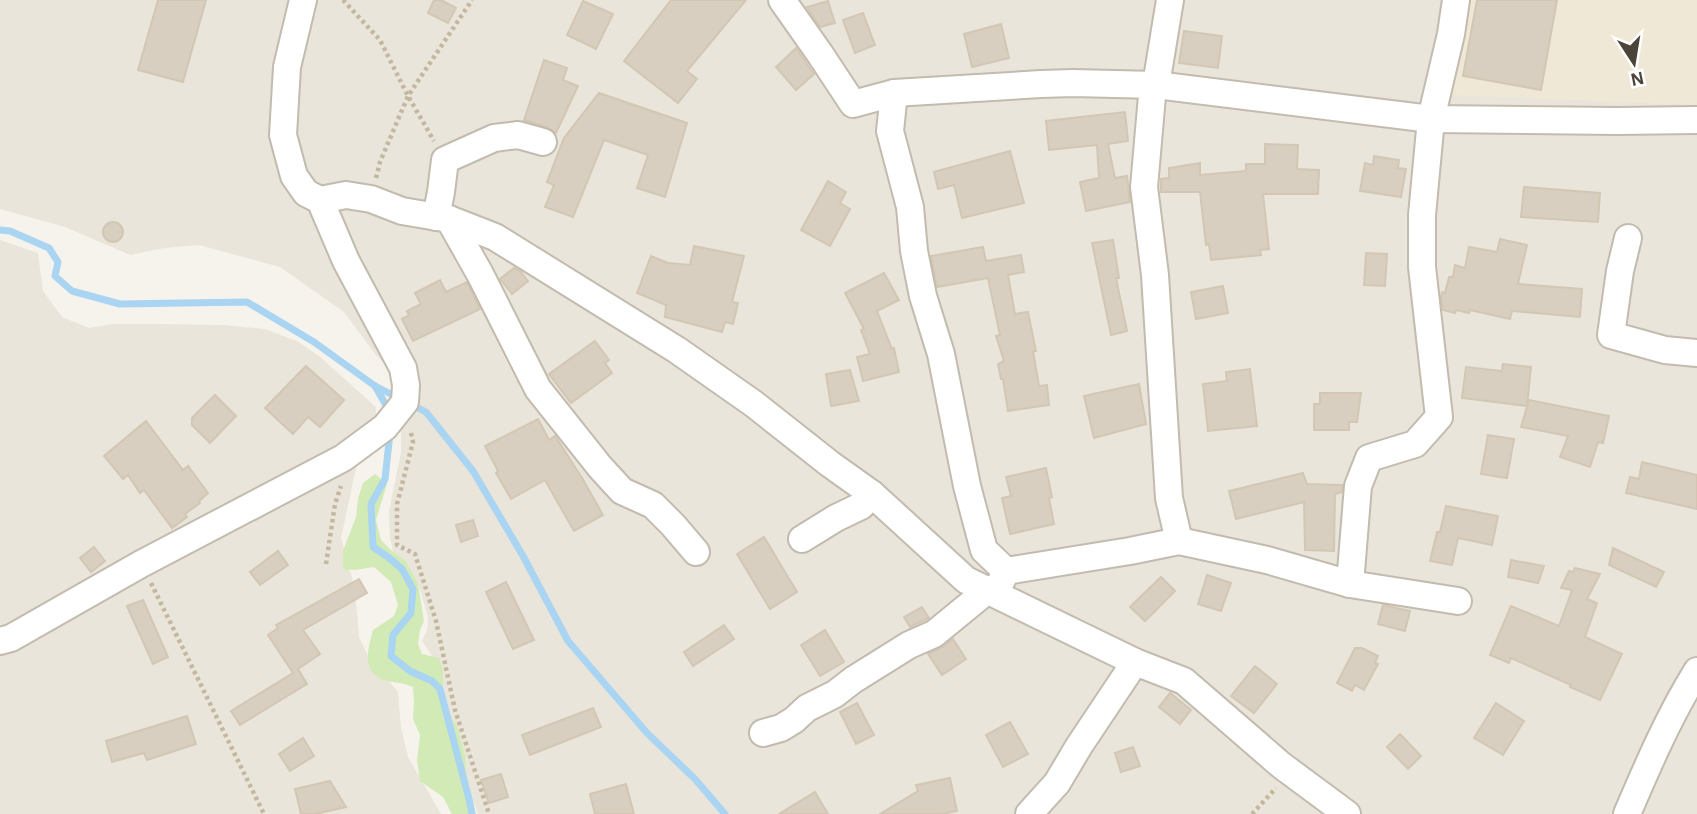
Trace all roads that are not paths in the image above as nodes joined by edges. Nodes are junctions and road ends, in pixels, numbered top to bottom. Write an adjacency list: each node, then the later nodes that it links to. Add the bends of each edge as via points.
1 (303, 0): 10 (street, via 286,67 282,135 294,176 306,193)
2 (782, 0): 6 (street, via 853,104)
3 (1170, 0): 5 (street)
4 (1456, 0): 7 (street)
5 (1156, 85): 6 (street, via 1041,83); 7 (street); 16 (street, via 1144,187 1155,275 1169,498)
6 (894, 93): 18 (street, via 890,131 910,207 923,296 941,354 967,486)
7 (1431, 118): 8 (street); 19 (street, via 1422,267 1439,417 1415,444 1369,458 1358,486)
8 (1697, 120)
9 (544, 142): 11 (street, via 518,135 494,138 445,160)
10 (320, 200): 11 (street, via 346,195); 21 (street, via 346,261 403,368 405,402 385,427 343,458)
11 (442, 218): 14 (street, via 495,237 677,350); 17 (street, via 480,274 538,388 622,491 653,505)
12 (1628, 238): 13 (street, via 1611,335 1665,350)
13 (1697, 353)
14 (872, 494): 15 (street, via 861,506); 18 (street, via 966,580)
15 (802, 539)
16 (1179, 541): 18 (street); 19 (street)
17 (696, 552)
18 (996, 584): 22 (street); 24 (street, via 934,634 909,645 781,728)
19 (1350, 584): 20 (street)
20 (1458, 601)
21 (0, 641)
22 (1135, 662): 26 (street, via 1057,783); 27 (street, via 1184,681)
23 (1697, 671): 25 (street, via 1643,773)
24 (763, 733)
25 (1632, 811)
26 (1029, 814)
27 (1347, 814)

